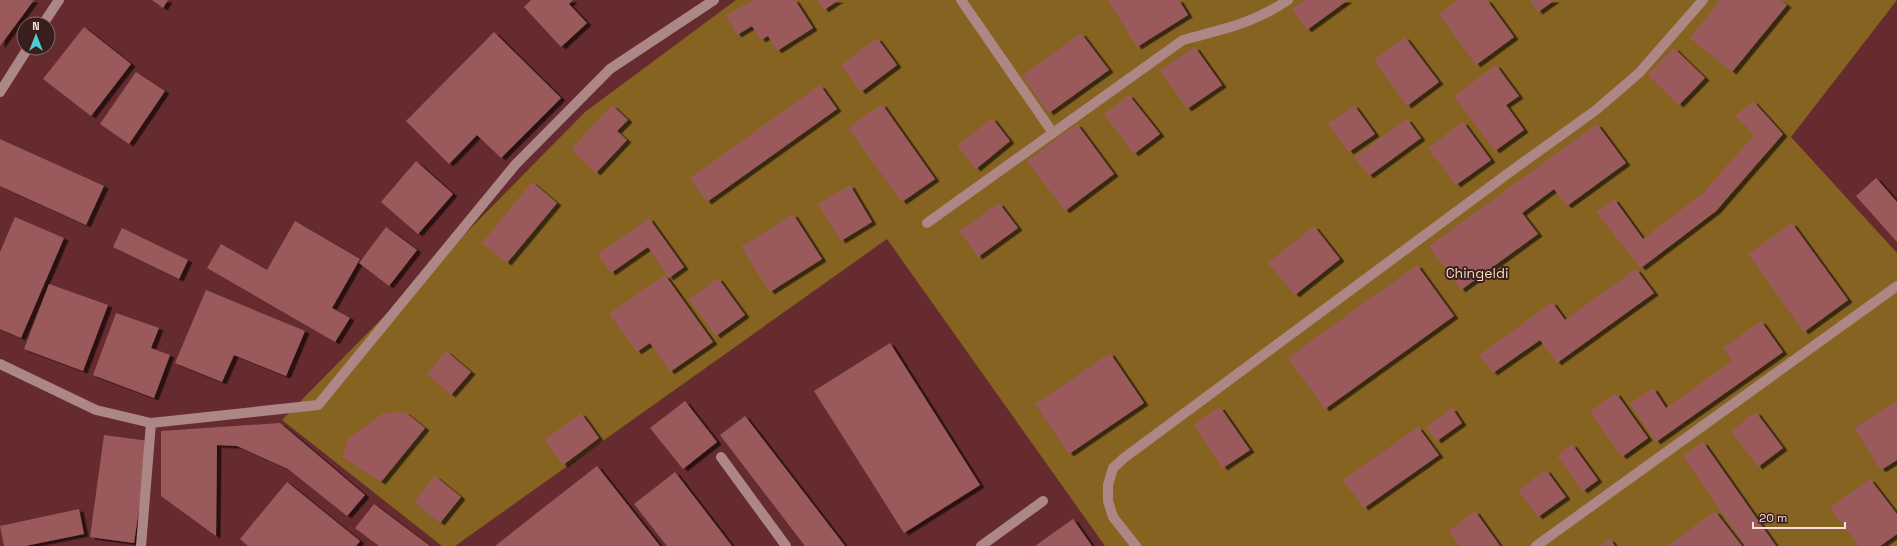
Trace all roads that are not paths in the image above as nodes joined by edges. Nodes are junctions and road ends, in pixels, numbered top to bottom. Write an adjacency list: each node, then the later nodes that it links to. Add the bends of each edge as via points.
1 (59, 0): 6 (street)
2 (714, 0): 13 (street, via 610,68 515,164 318,405)
3 (961, 0): 9 (street)
4 (1288, 0): 9 (street, via 1270,12 1231,28 1183,40)
5 (1703, 0): 19 (street, via 1639,73 1596,110 1113,468 1108,485 1108,501 1113,517)
6 (49, 16)
7 (23, 56): 8 (street)
8 (0, 92)
9 (1053, 133): 10 (street)
10 (927, 223)
11 (1897, 286): 20 (street)
12 (0, 364): 13 (street, via 96,410)
13 (151, 423): 16 (street)
14 (722, 457): 17 (street)
15 (1043, 501): 18 (street)
16 (141, 546)
17 (786, 546)
18 (981, 546)
19 (1136, 546)
20 (1536, 546)

